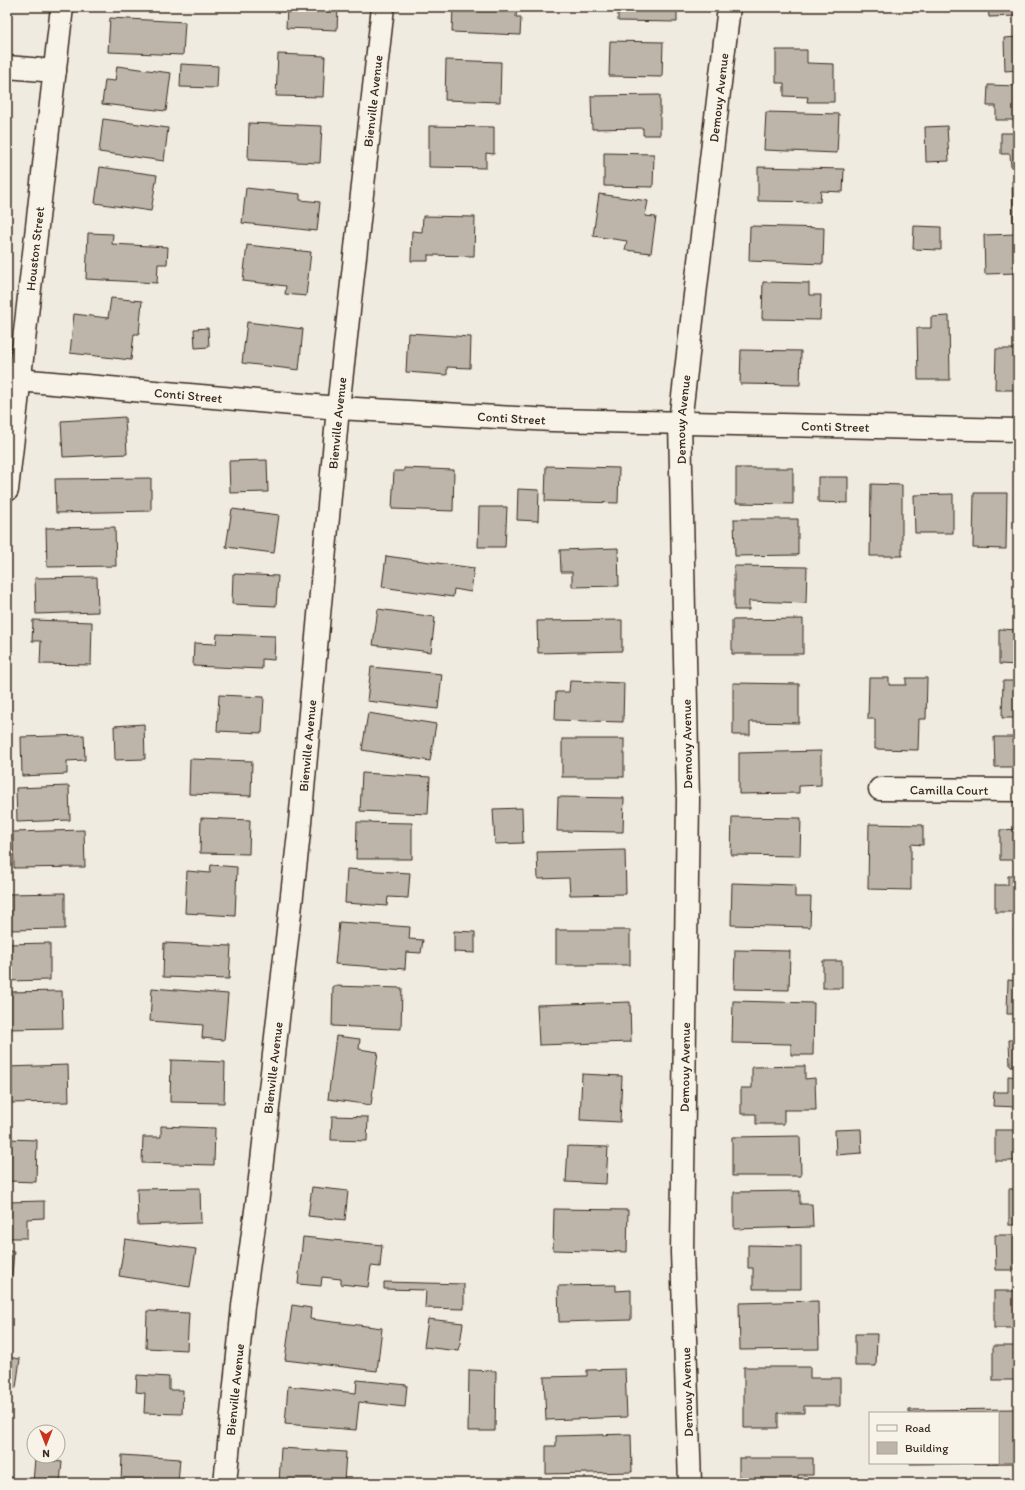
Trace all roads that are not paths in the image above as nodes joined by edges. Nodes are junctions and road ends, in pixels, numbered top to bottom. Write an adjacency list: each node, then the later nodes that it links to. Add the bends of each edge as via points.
1 (62, 7): 5 (street, Houston Street)
2 (383, 7): 7 (street, Bienville Avenue)
3 (729, 7): 8 (street, Demouy Avenue)
4 (7, 67): 5 (street)
5 (55, 71): 6 (street, Houston Street)
6 (14, 379): 7 (street, Conti Street); 10 (street, Houston Street)
7 (338, 408): 8 (street, Conti Street, via 552,420); 13 (street, Bienville Avenue, via 299,834 243,1306)
8 (680, 422): 9 (street, Conti Street); 14 (street, Demouy Avenue, via 688,800 682,1252)
9 (1018, 430)
10 (7, 490)
11 (880, 789): 12 (street, Camilla Court)
12 (1018, 790)
13 (225, 1483)
14 (690, 1483)

